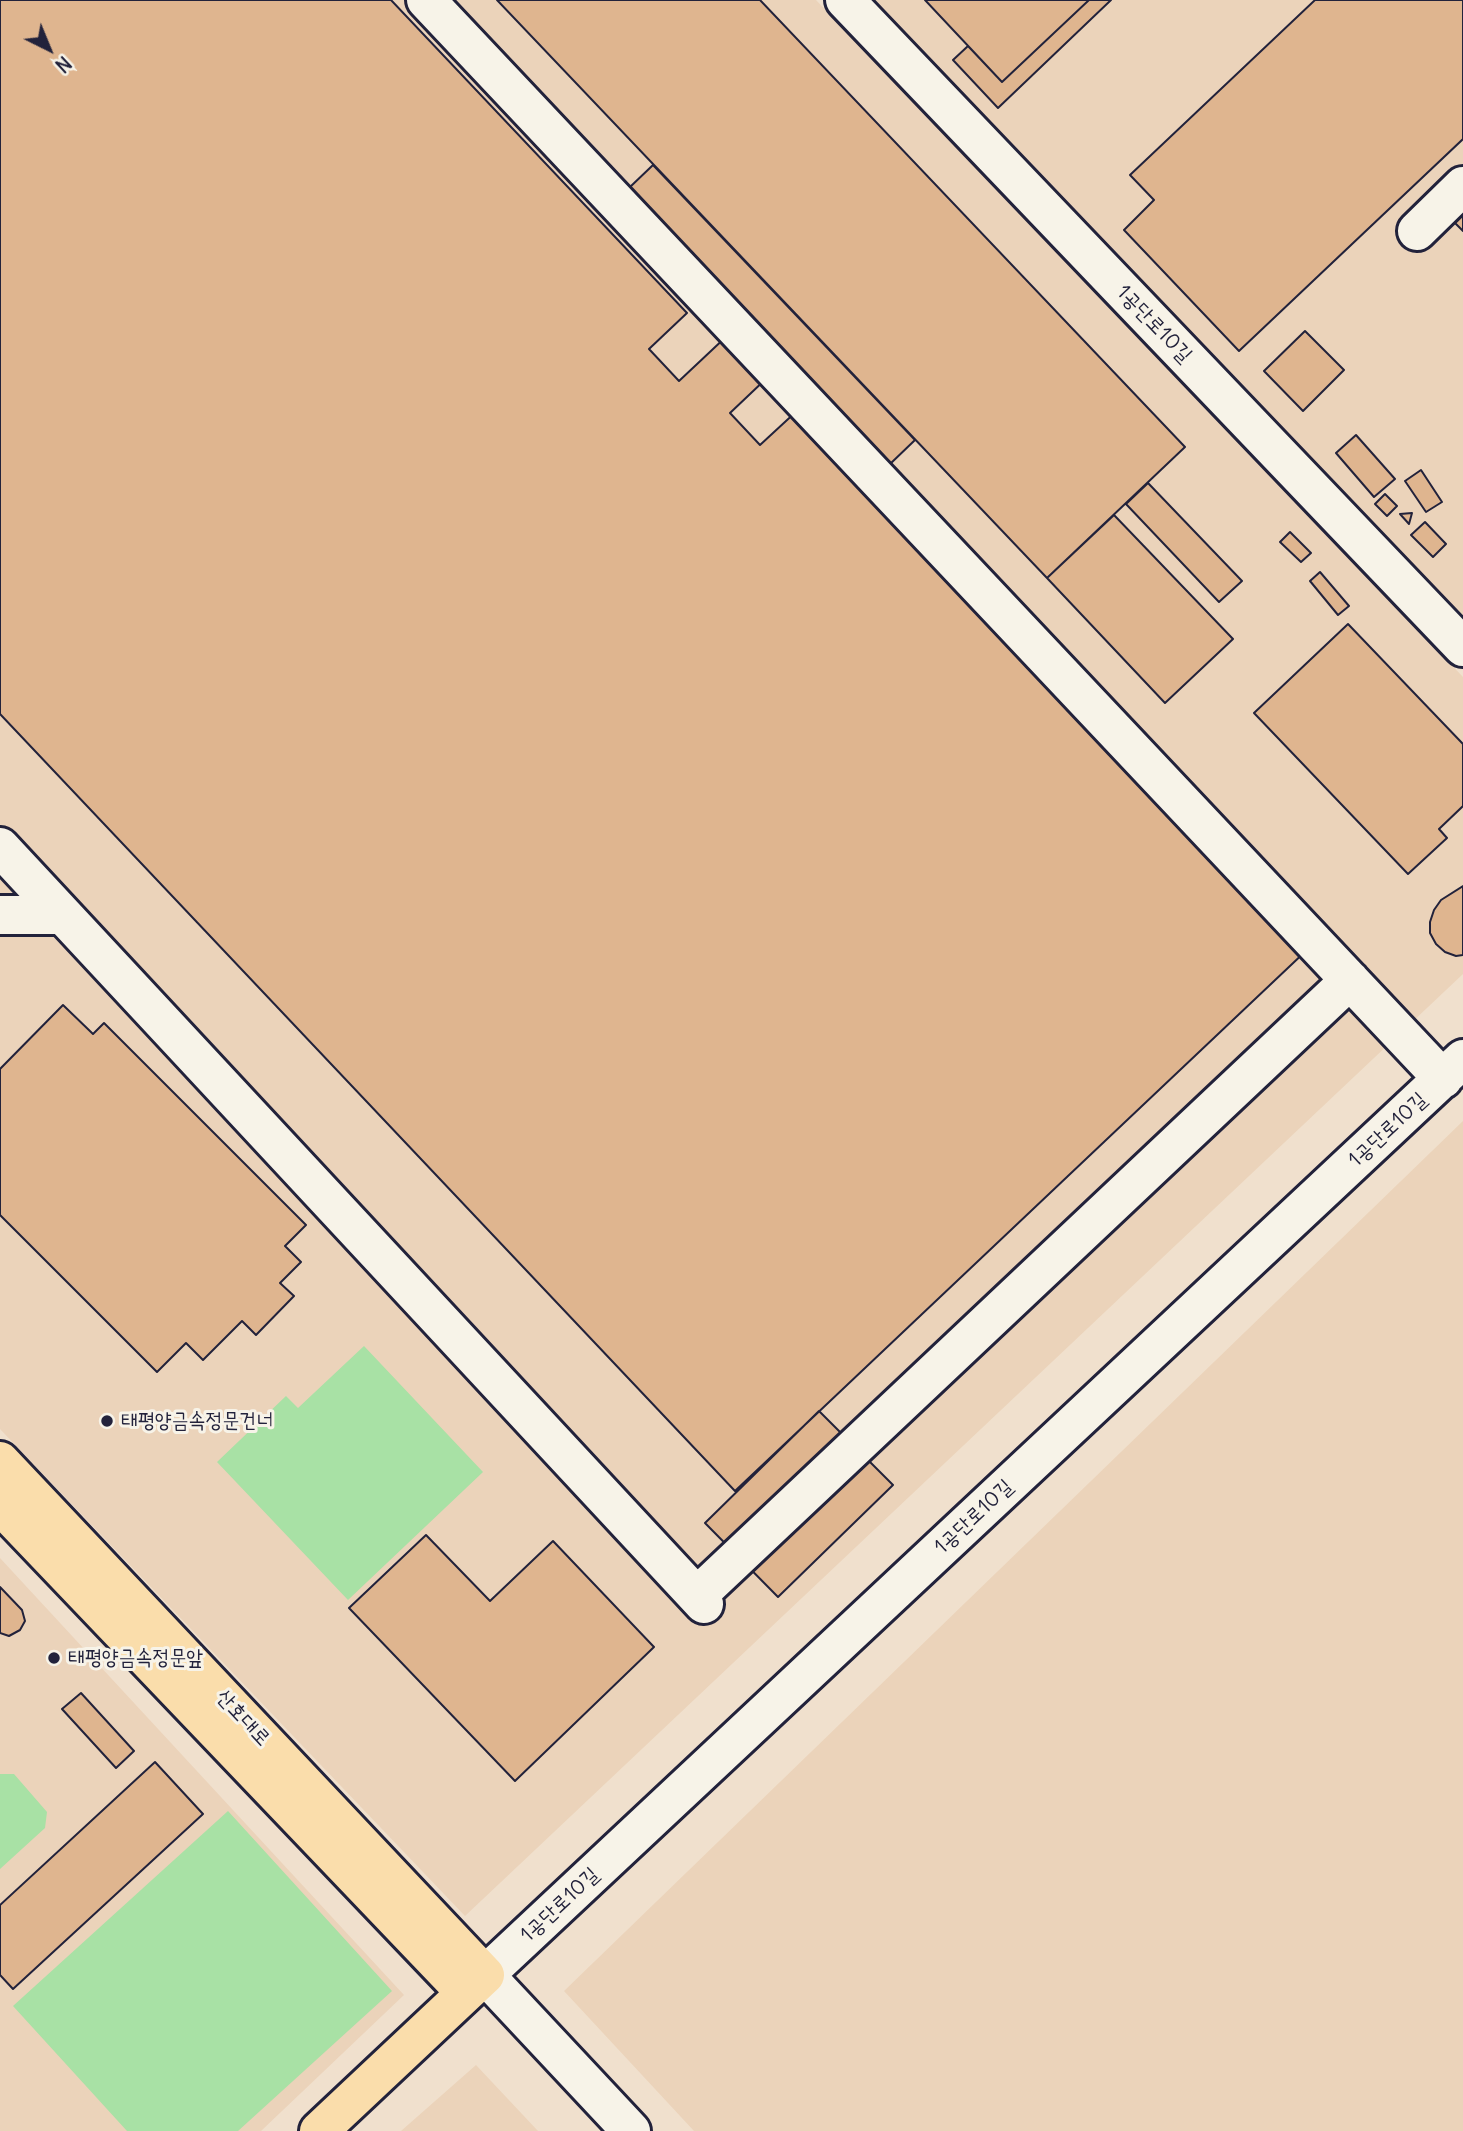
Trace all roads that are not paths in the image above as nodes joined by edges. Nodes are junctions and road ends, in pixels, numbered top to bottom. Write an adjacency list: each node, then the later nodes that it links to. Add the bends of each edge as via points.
1 (426, 0): 9 (street)
2 (845, 0): 5 (street, 1공단로10길)
3 (1463, 186): 4 (street)
4 (1417, 231)
5 (1463, 647)
6 (0, 846): 8 (street)
7 (0, 915): 8 (street)
8 (62, 915): 9 (street, via 700,1600)
9 (1350, 980): 10 (street)
10 (1453, 1069): 13 (street, 1공단로10길)
11 (0, 1461): 13 (main road, 산호대로)
12 (0, 1505): 13 (main road, 산호대로)
13 (475, 1984): 14 (main road); 15 (street, 산호대로); 16 (street, 산호대로)
14 (319, 2131)
15 (595, 2131)
16 (631, 2131)

